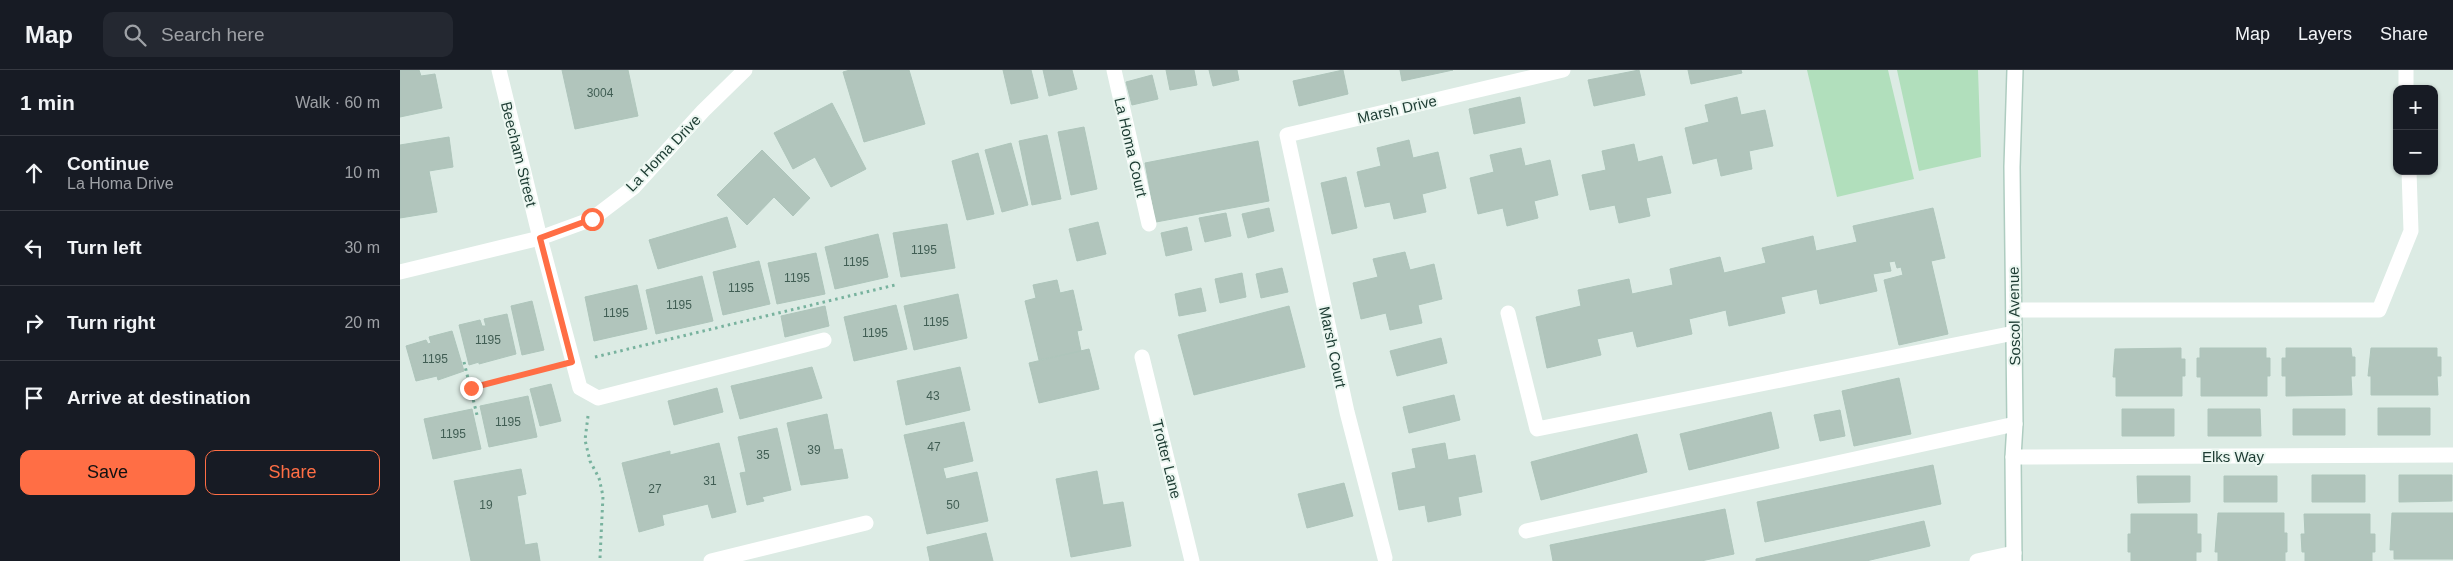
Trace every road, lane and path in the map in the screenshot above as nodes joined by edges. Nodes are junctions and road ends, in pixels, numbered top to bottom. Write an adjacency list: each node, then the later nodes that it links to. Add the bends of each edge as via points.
1 (499, 70): 12 (street, Beecham Street)
2 (745, 70): 12 (street, La Homa Drive, via 634,187 592,219)
3 (1114, 70): 11 (street, La Homa Court)
4 (1563, 70): 7 (street, Marsh Drive)
5 (2015, 70): 15 (street, Soscol Avenue, via 2012,167)
6 (2406, 70): 8 (street)
7 (1506, 76): 9 (street, Marsh Drive)
8 (2406, 85)
9 (1287, 135): 32 (street, Marsh Court, via 1348,412)
10 (2409, 175): 15 (street, via 2411,231 2378,310)
11 (1148, 224)
12 (540, 238): 13 (street, La Homa Drive); 21 (street, Beecham Street)
13 (400, 272)
14 (895, 285): 21 (path)
15 (2014, 310): 17 (street, Soscol Avenue)
16 (1508, 313): 17 (street, via 1537,429)
17 (2014, 333): 25 (street, Soscol Avenue)
18 (824, 340): 23 (street, via 598,398)
19 (1142, 357): 34 (street, Trotter Lane)
20 (464, 362): 22 (path)
21 (572, 362): 22 (path); 23 (street, Beecham Street, via 580,388)
22 (471, 388): 24 (path)
23 (592, 396): 31 (path, via 585,440 603,496)
24 (477, 415)
25 (2015, 424): 27 (street, Soscol Avenue); 29 (street)
26 (2453, 455): 27 (street, Elks Way)
27 (2013, 458): 30 (street, Soscol Avenue)
28 (866, 524): 33 (street)
29 (1526, 531)
30 (2014, 557): 35 (street)
31 (600, 558)
32 (1385, 558)
33 (710, 561)
34 (1192, 561)
35 (1977, 561)

